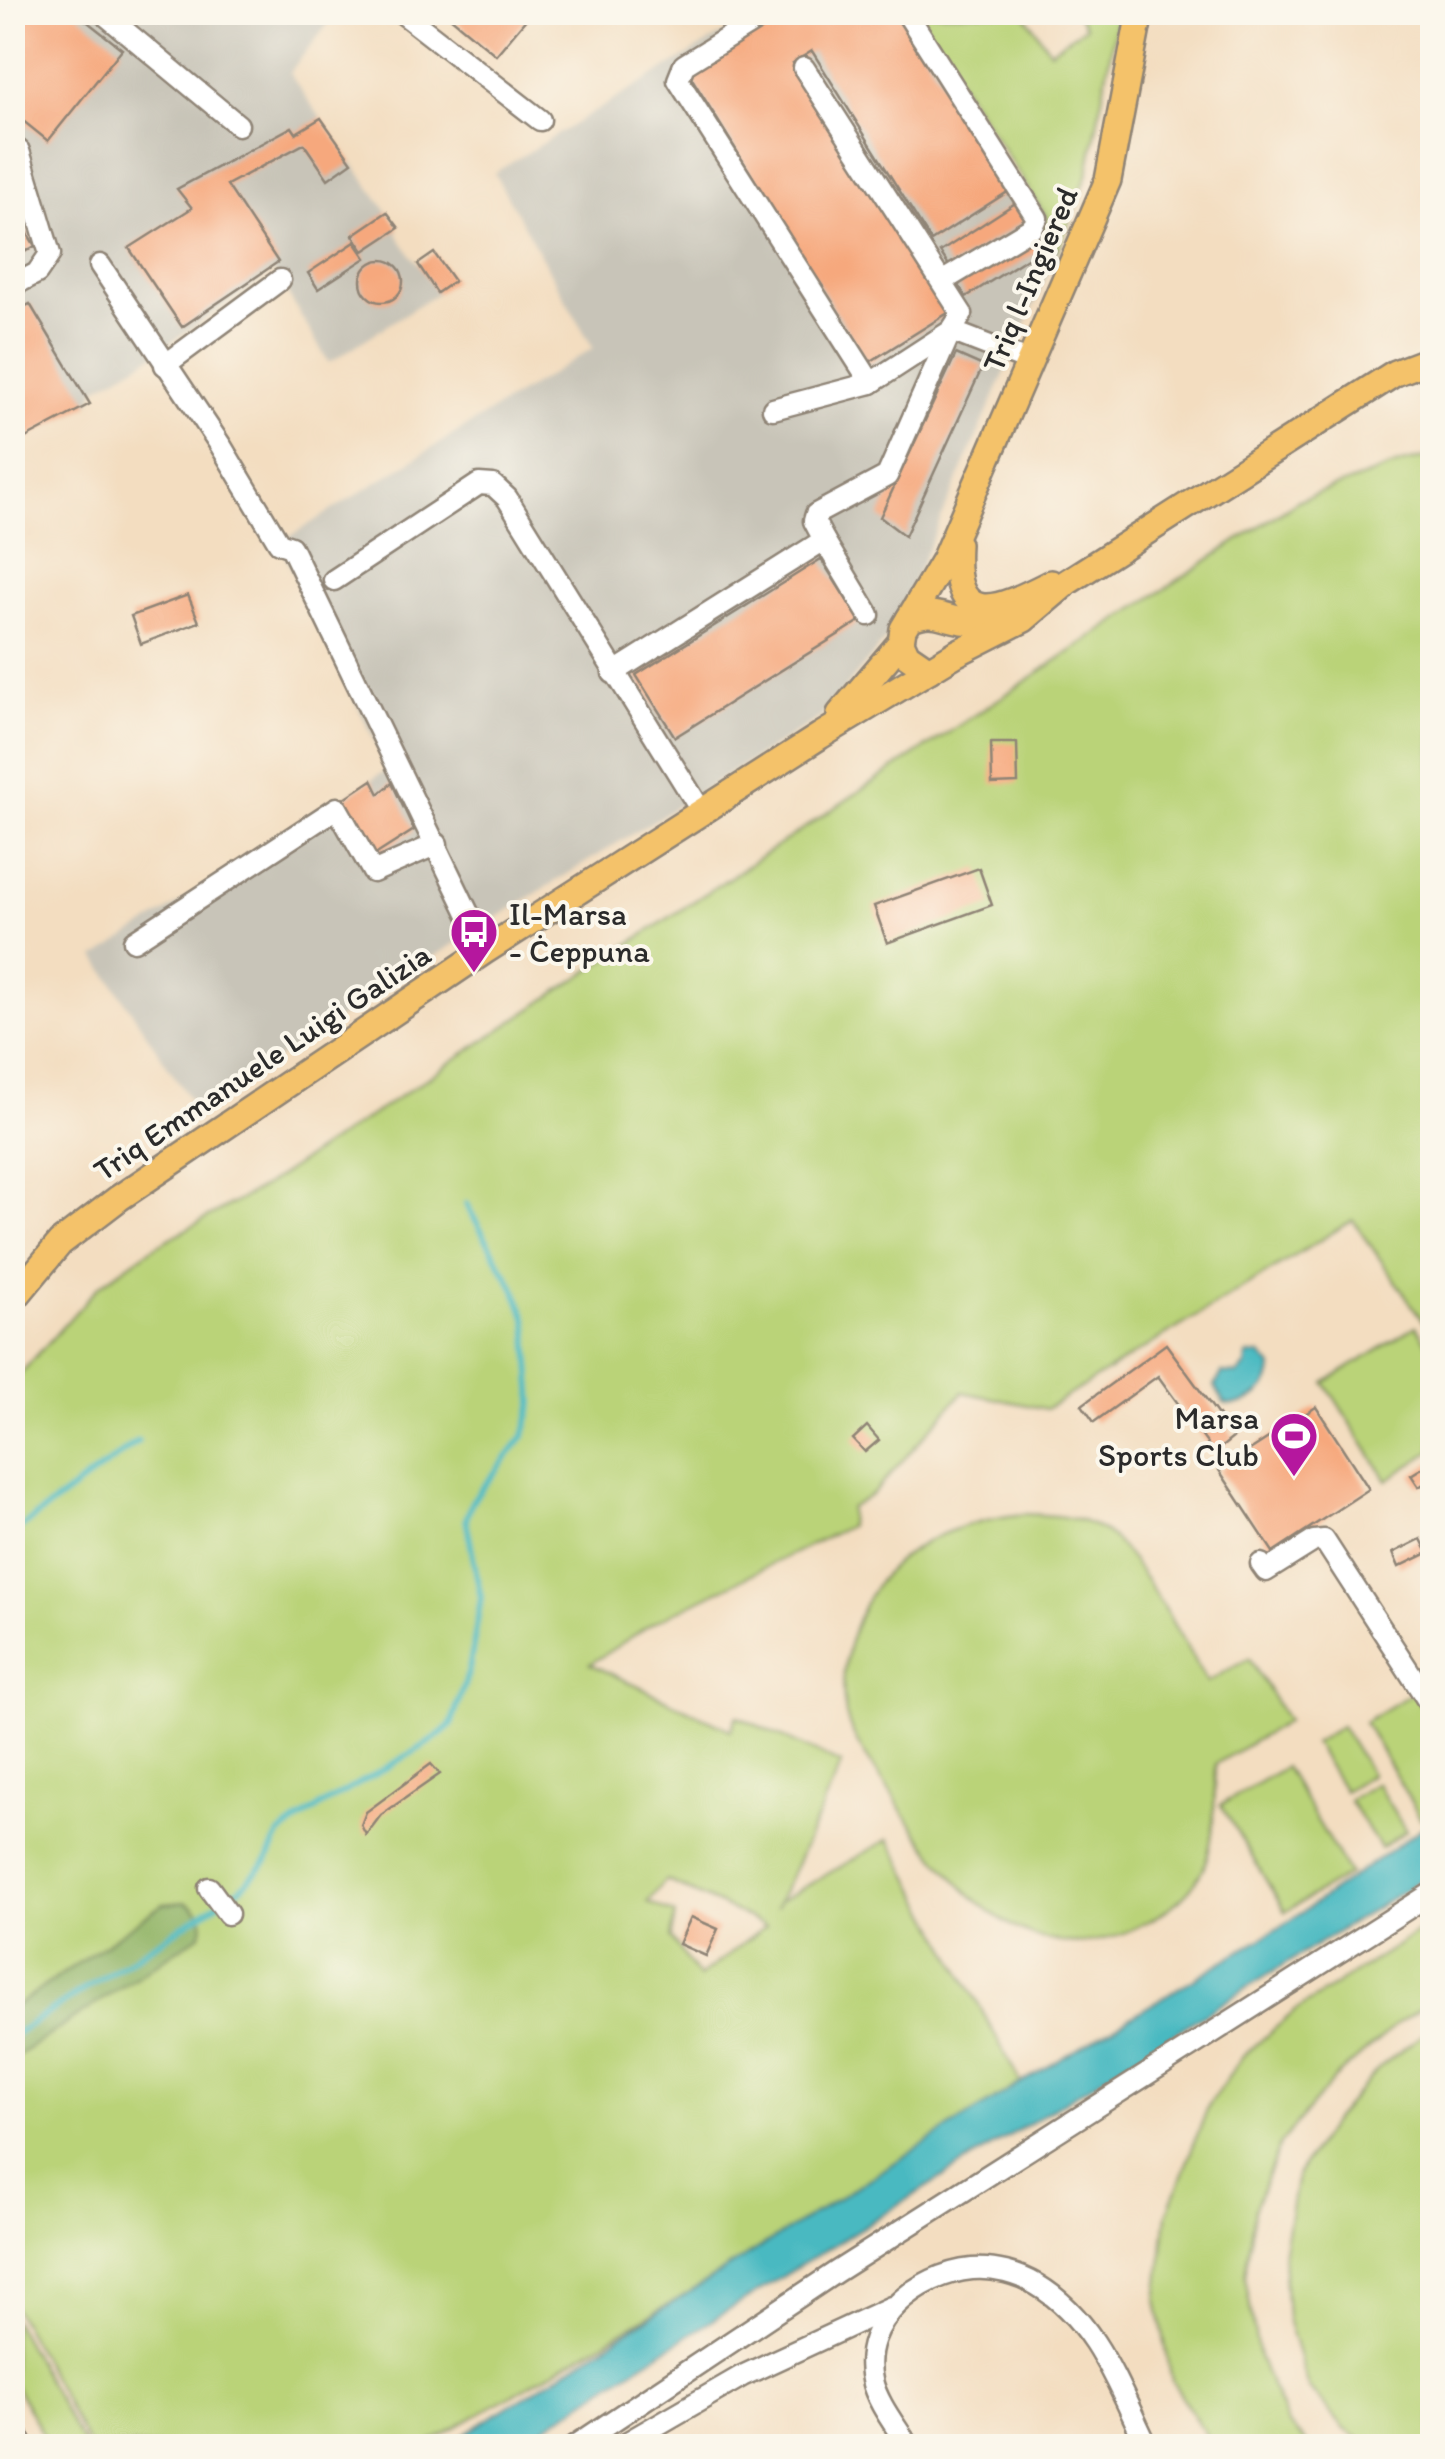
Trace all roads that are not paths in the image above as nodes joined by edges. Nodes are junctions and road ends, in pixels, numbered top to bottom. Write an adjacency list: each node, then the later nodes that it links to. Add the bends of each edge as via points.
1 (102, 12): 8 (lane)
2 (401, 12): 7 (lane)
3 (769, 12): 18 (lane, via 684,65 678,80)
4 (906, 12): 12 (lane, via 1037,218 1033,227)
5 (1140, 12): 16 (main road, Triq l-Ingiered, via 1108,180)
6 (804, 68): 12 (lane)
7 (540, 120)
8 (238, 125)
9 (12, 146): 13 (lane, via 50,254 37,273)
10 (100, 265): 17 (lane)
11 (280, 280): 17 (lane)
12 (944, 282): 14 (lane, via 962,314)
13 (12, 286)
14 (951, 331): 16 (lane); 18 (lane); 21 (lane, via 887,476 816,514)
15 (1432, 360): 22 (main road, Triq Emmanuele Luigi Galizia, via 1395,373)
16 (1031, 362): 20 (main road, Triq l-Ingiered)
17 (164, 365): 32 (lane, via 278,543 290,546)
18 (871, 383): 19 (lane)
19 (773, 409)
20 (959, 521): 22 (main road, via 956,574 963,595 982,608 1005,607); 23 (main road, Triq l-Ingiered)
21 (824, 540): 25 (lane); 29 (lane)
22 (1118, 549): 27 (main road, Triq Emmanuele Luigi Galizia, via 1024,618)
23 (944, 560): 26 (main road, Triq l-Ingiered); 27 (main road, Triq l-Ingiered)
24 (334, 580): 29 (lane, via 479,484 494,486)
25 (869, 614)
26 (905, 630): 27 (main road, via 922,613); 28 (main road, via 913,662); 30 (main road, Triq Emmanuele Luigi Galizia)
27 (951, 630): 28 (main road, Triq Emmanuele Luigi Galizia)
28 (930, 670): 30 (main road, Triq Emmanuele Luigi Galizia)
29 (613, 673): 31 (lane)
30 (820, 736): 31 (main road, Triq Emmanuele Luigi Galizia)
31 (702, 812): 34 (main road, Triq Emmanuele Luigi Galizia)
32 (437, 844): 33 (lane, via 373,872 337,808); 34 (lane)
33 (134, 942)
34 (486, 950): 35 (main road, Triq Emmanuele Luigi Galizia, via 98,1212 60,1243)
35 (12, 1301)
36 (1261, 1564): 37 (lane, via 1266,1571 1324,1540)
37 (1432, 1706)
38 (209, 1888): 40 (lane)
39 (1432, 1894): 43 (lane, via 836,2272)
40 (228, 1914)
41 (891, 2307): 43 (lane); 46 (lane, via 875,2339 871,2378); 47 (lane, via 937,2279 972,2269 1006,2271 1038,2286 1094,2338)
42 (12, 2424): 44 (lane)
43 (613, 2440): 45 (lane)
44 (23, 2446)
45 (575, 2446)
46 (908, 2446)
47 (1147, 2446)

